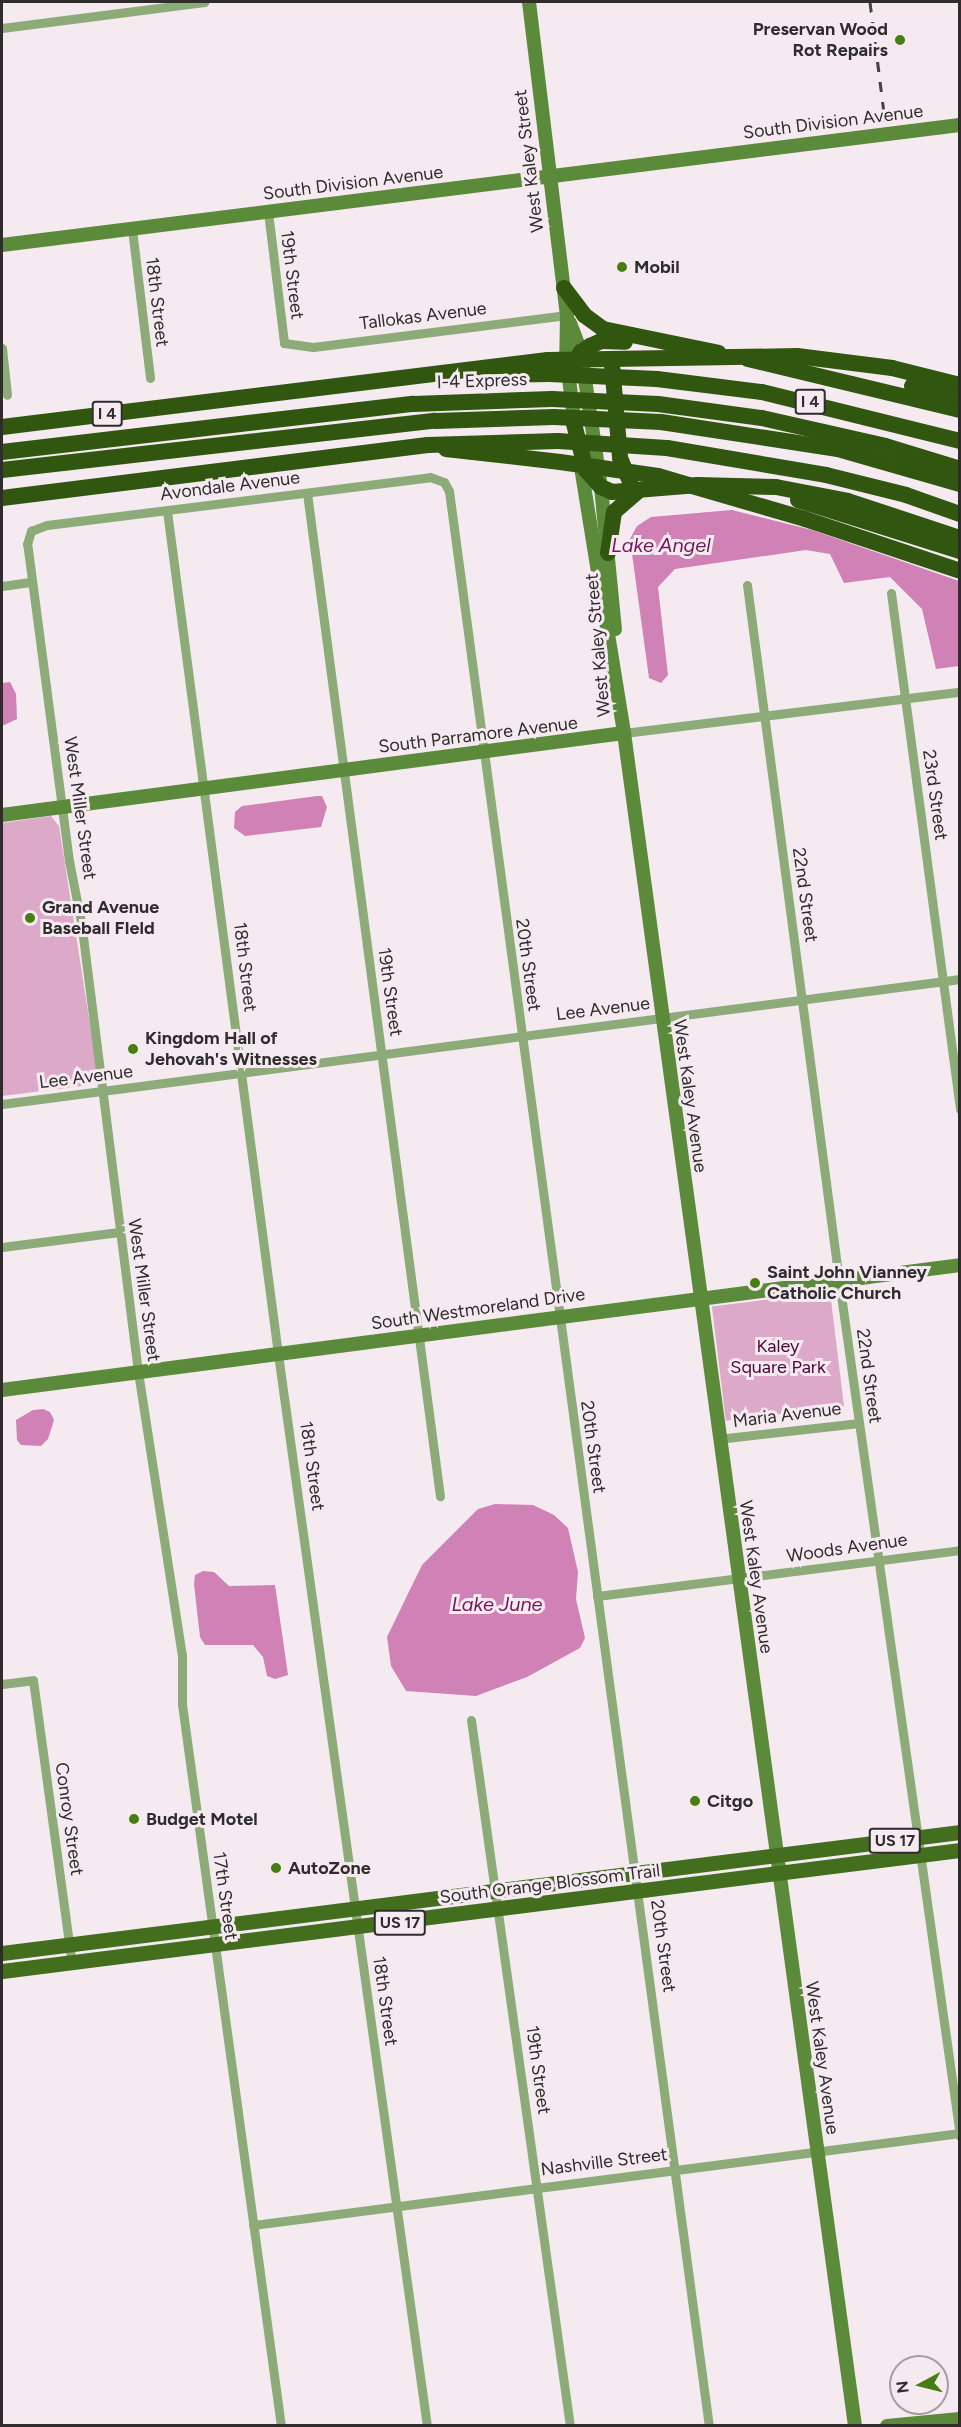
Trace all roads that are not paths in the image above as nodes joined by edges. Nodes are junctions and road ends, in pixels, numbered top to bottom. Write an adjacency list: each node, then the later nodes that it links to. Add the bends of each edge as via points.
1 (204, 2): 3 (street)
2 (529, 2): 5 (street, West Kaley Street)
3 (2, 28)
4 (960, 125): 5 (street, South Division Avenue)
5 (548, 176): 6 (street, South Division Avenue); 9 (street, West Kaley Street)
6 (268, 212): 7 (street, South Division Avenue); 11 (street, 19th Street)
7 (132, 229): 8 (street, South Division Avenue); 18 (street, 18th Street)
8 (2, 245)
9 (564, 288): 10 (street, West Kaley Street); 15 (highway, via 584,315 603,329)
10 (567, 315): 11 (street, Tallokas Avenue, via 313,347); 14 (street, West Kaley Street); 17 (street, West Kaley Street)
11 (284, 343)
12 (638, 346): 14 (highway, via 601,341); 15 (highway); 35 (highway, via 619,355 610,372 621,467 632,483)
13 (2, 348): 21 (street)
14 (581, 352): 17 (highway); 34 (street, West Kaley Street)
15 (791, 363): 16 (highway, bridge); 19 (highway); 20 (highway, via 892,368)
16 (548, 367): 25 (highway, I 4, via 388,381); 26 (highway, I 4, bridge, via 762,392)
17 (569, 377): 24 (street, West Kaley Street)
18 (150, 378)
19 (842, 379): 22 (highway, via 909,385); 23 (highway)
20 (960, 385)
21 (8, 395)
22 (960, 396)
23 (960, 410)
24 (574, 424): 34 (highway, via 586,470); 53 (street, West Kaley Street)
25 (2, 427)
26 (960, 441)
27 (428, 445): 38 (highway); 40 (highway, bridge, via 558,441 667,448 826,475 906,495); 45 (highway, bridge, via 471,454 658,476 805,519)
28 (2, 452): 29 (highway, I-4 Express, bridge, via 413,404 552,399 658,404 762,418 885,446)
29 (960, 469)
30 (2, 470): 32 (highway, I-4 Express, bridge, via 435,421 554,417 661,422 838,449)
31 (437, 478): 37 (street, Avondale Avenue); 54 (street, 20th Street, via 449,491)
32 (960, 484)
33 (729, 485): 35 (highway); 42 (highway, via 776,487 820,495); 43 (highway, via 787,497)
34 (601, 487): 36 (highway, via 612,492); 44 (street, West Kaley Street)
35 (668, 488): 36 (highway)
36 (639, 490): 44 (highway, via 614,512)
37 (307, 493): 39 (street, Avondale Avenue); 55 (street, 19th Street)
38 (2, 498)
39 (167, 511): 41 (street, Avondale Avenue, via 47,525); 56 (street, 18th Street)
40 (960, 514)
41 (29, 534): 46 (street, West Miller Street)
42 (960, 538)
43 (960, 550)
44 (608, 553): 53 (street, West Kaley Street)
45 (960, 571)
46 (32, 582): 48 (street); 57 (street, West Miller Street)
47 (747, 585): 52 (street, 22nd Street)
48 (2, 586)
49 (891, 593): 51 (street, 23rd Street)
50 (960, 692): 51 (street, South Parramore Avenue)
51 (905, 700): 52 (street, South Parramore Avenue); 60 (street, 23rd Street)
52 (765, 716): 53 (street, South Parramore Avenue); 61 (street, 22nd Street)
53 (624, 733): 54 (street, South Parramore Avenue); 62 (street, West Kaley Avenue)
54 (483, 753): 55 (street, South Parramore Avenue); 63 (street, 20th Street)
55 (344, 770): 56 (street, South Parramore Avenue); 64 (street, 19th Street)
56 (205, 789): 57 (street, South Parramore Avenue); 65 (street, 18th Street)
57 (62, 807): 58 (street, South Parramore Avenue); 66 (street, West Miller Street, via 82,927)
58 (2, 815)
59 (960, 979): 60 (street, Lee Avenue)
60 (943, 981): 61 (street, Lee Avenue); 68 (street, 23rd Street)
61 (803, 1000): 62 (street, Lee Avenue); 72 (street, 22nd Street)
62 (662, 1018): 63 (street, Lee Avenue); 73 (street, West Kaley Avenue)
63 (521, 1036): 64 (street, Lee Avenue); 74 (street, 20th Street)
64 (382, 1055): 65 (street, Lee Avenue); 75 (street, 19th Street)
65 (242, 1073): 66 (street, Lee Avenue); 76 (street, 18th Street)
66 (102, 1091): 67 (street, Lee Avenue); 69 (street, West Miller Street)
67 (2, 1104)
68 (960, 1109)
69 (119, 1232): 70 (street); 77 (street, West Miller Street)
70 (2, 1247)
71 (960, 1265): 72 (street, South Westmoreland Drive)
72 (839, 1281): 73 (street, South Westmoreland Drive); 79 (street, 22nd Street)
73 (699, 1298): 74 (street, South Westmoreland Drive); 80 (street, West Kaley Avenue)
74 (558, 1317): 75 (street, South Westmoreland Drive); 85 (street, 20th Street)
75 (420, 1335): 76 (street, South Westmoreland Drive); 81 (street, 19th Street)
76 (278, 1354): 77 (street, South Westmoreland Drive); 98 (street, 18th Street)
77 (138, 1372): 78 (street, South Westmoreland Drive); 99 (street, 17th Street, via 182,1656 182,1704)
78 (2, 1390)
79 (859, 1423): 80 (street, Maria Avenue); 83 (street, 22nd Street)
80 (718, 1439): 84 (street, West Kaley Avenue)
81 (440, 1496)
82 (960, 1550): 83 (street, Woods Avenue)
83 (879, 1560): 84 (street, Woods Avenue); 89 (street, 22nd Street)
84 (738, 1579): 85 (street, Woods Avenue); 92 (street, West Kaley Avenue)
85 (597, 1596): 94 (street, 20th Street)
86 (2, 1684): 102 (street, Conroy Street, via 33,1680)
87 (471, 1720): 95 (street, 19th Street)
88 (960, 1832): 89 (main road, South Orange Blossom Trail / US 17)
89 (917, 1838): 91 (street, 22nd Street); 92 (main road, South Orange Blossom Trail / US 17)
90 (960, 1850): 91 (main road, South Orange Blossom Trail / US 17)
91 (919, 1855): 93 (main road, South Orange Blossom Trail / US 17); 106 (street, 22nd Street)
92 (776, 1856): 93 (street, West Kaley Avenue); 94 (main road, South Orange Blossom Trail / US 17)
93 (778, 1873): 96 (main road, South Orange Blossom Trail / US 17); 107 (street, West Kaley Avenue)
94 (636, 1874): 95 (main road, South Orange Blossom Trail / US 17); 96 (street, 20th Street)
95 (496, 1892): 97 (street, 19th Street); 98 (main road, South Orange Blossom Trail / US 17)
96 (639, 1892): 97 (main road, South Orange Blossom Trail / US 17); 108 (street, 20th Street)
97 (498, 1910): 100 (main road, South Orange Blossom Trail / US 17); 109 (street, 19th Street)
98 (356, 1911): 99 (main road, South Orange Blossom Trail / US 17); 100 (street, 18th Street)
99 (213, 1928): 101 (street, 17th Street); 102 (main road, South Orange Blossom Trail / US 17)
100 (358, 1928): 101 (main road, South Orange Blossom Trail / US 17); 110 (street, 18th Street)
101 (216, 1945): 104 (main road, South Orange Blossom Trail / US 17); 111 (street, 17th Street)
102 (70, 1946): 103 (main road, South Orange Blossom Trail / US 17); 104 (street, Conroy Street)
103 (2, 1953)
104 (72, 1963): 105 (main road, South Orange Blossom Trail / US 17)
105 (2, 1971)
106 (959, 2134): 107 (street, Nashville Street)
107 (817, 2151): 108 (street, Nashville Street); 118 (street, West Kaley Avenue)
108 (677, 2169): 109 (street, Nashville Street); 117 (street, 20th Street)
109 (537, 2187): 110 (street, Nashville Street); 116 (street, 19th Street)
110 (397, 2206): 111 (street, Nashville Street); 115 (street, 18th Street)
111 (253, 2225): 114 (street, 17th Street)
112 (960, 2419): 113 (street)
113 (913, 2424): 119 (street)
114 (281, 2426)
115 (427, 2426)
116 (570, 2426)
117 (709, 2426)
118 (855, 2426)
119 (887, 2426)

